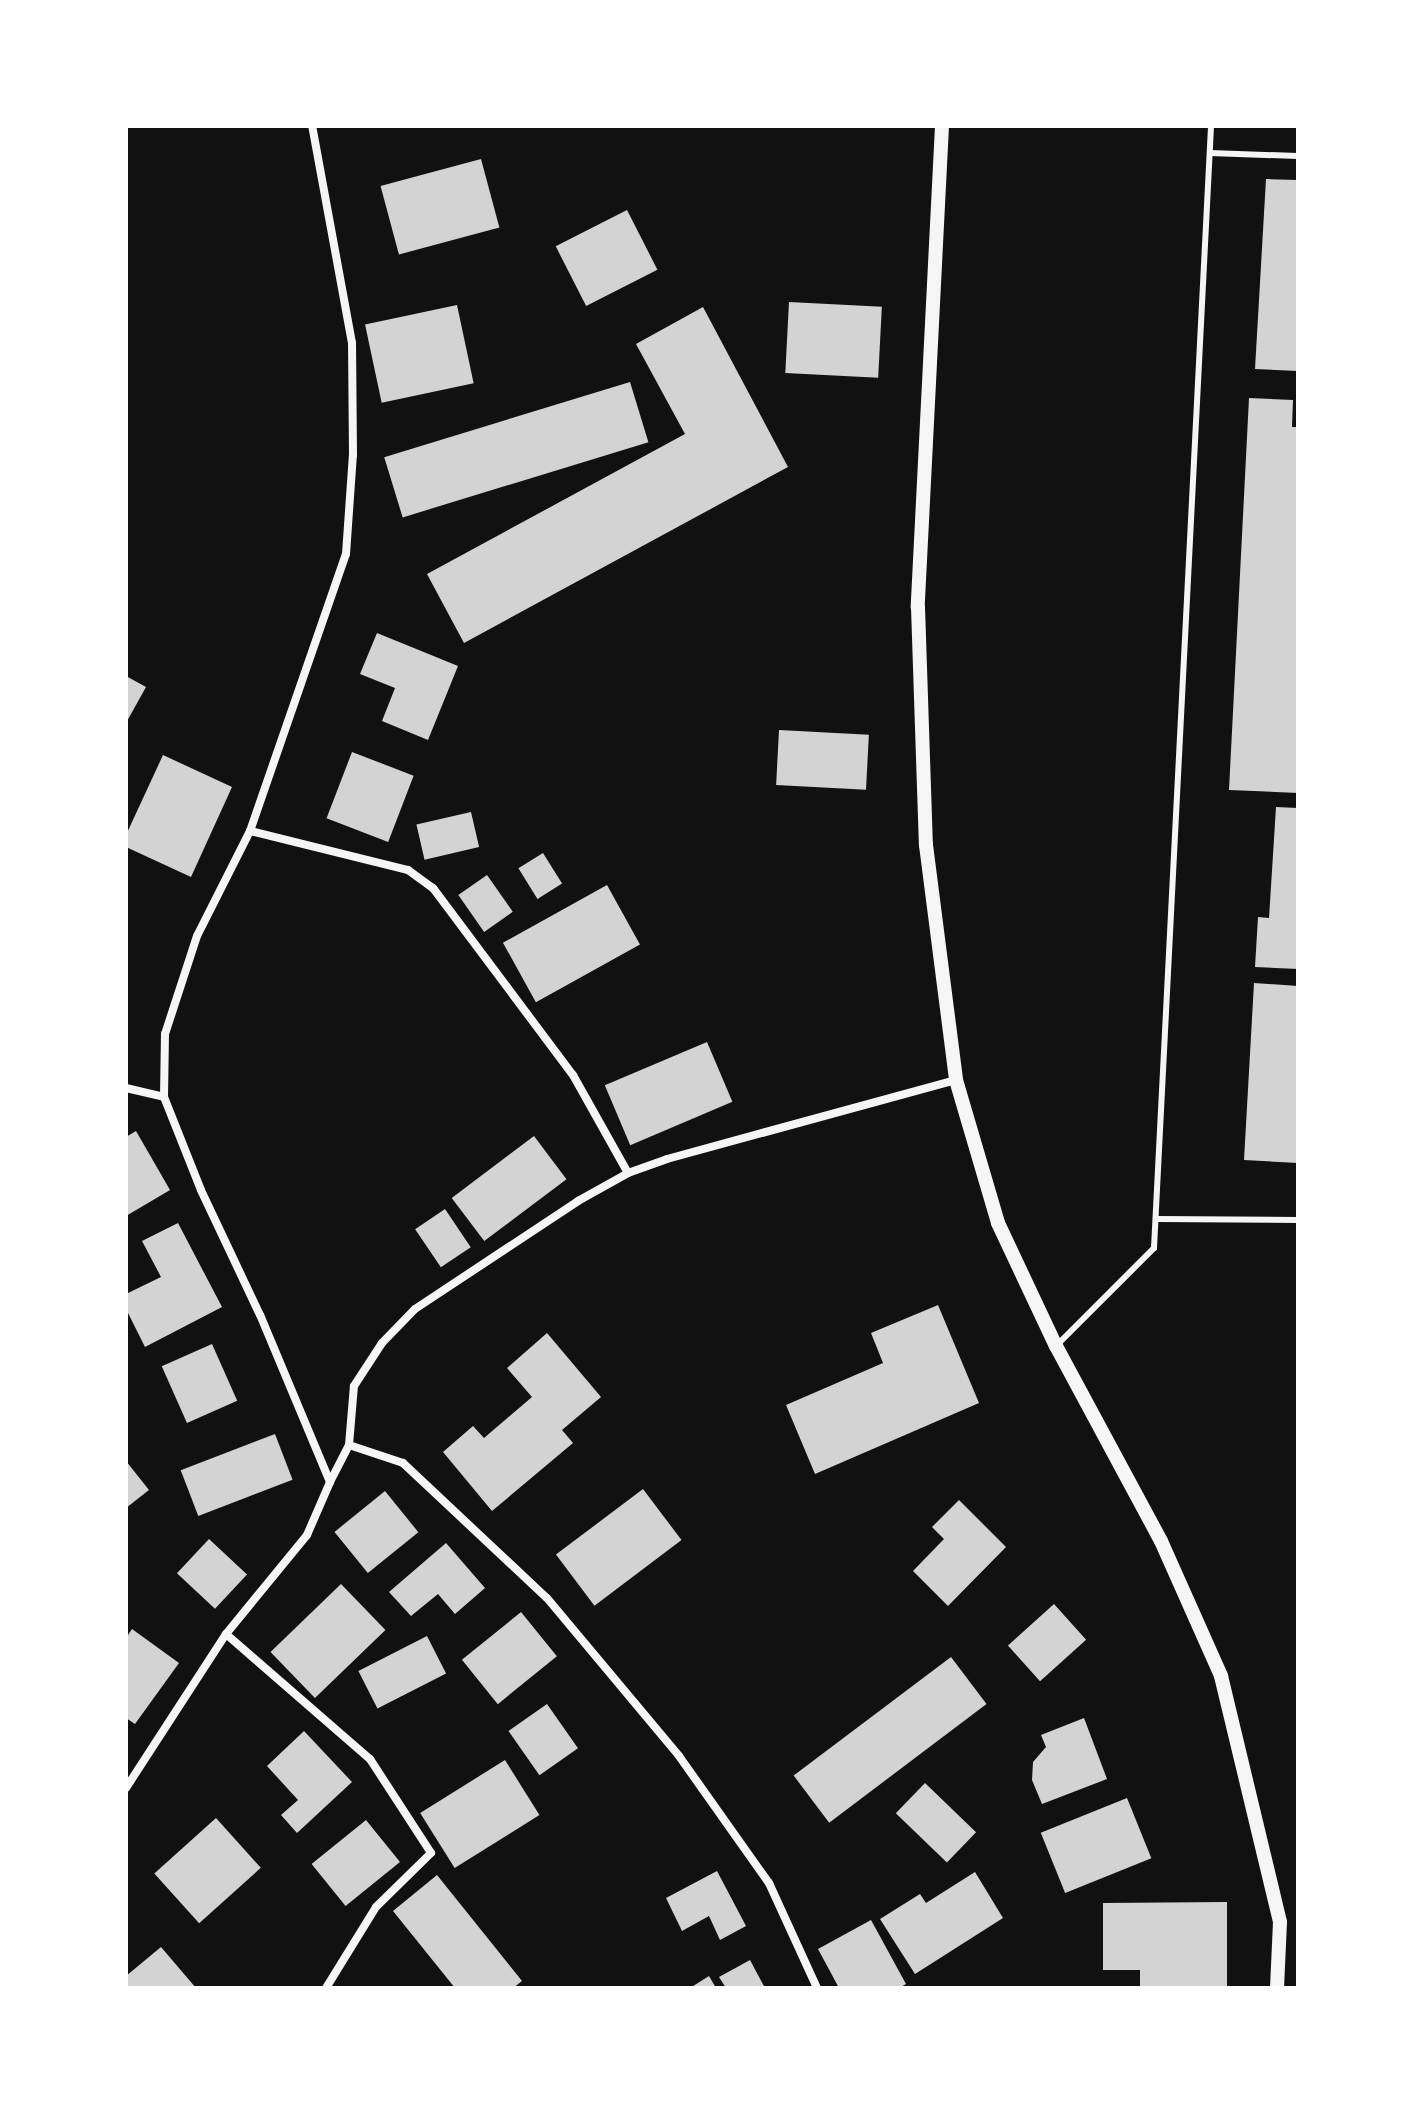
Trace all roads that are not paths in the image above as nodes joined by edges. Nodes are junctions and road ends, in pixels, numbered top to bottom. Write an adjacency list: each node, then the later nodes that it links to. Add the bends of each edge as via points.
1 (312, 126): 6 (street, via 352,343 353,455 346,554)
2 (942, 126): 7 (street, via 918,607 926,845)
3 (1211, 126): 4 (lane)
4 (1210, 153): 5 (lane); 11 (lane)
5 (1298, 156)
6 (250, 831): 9 (street, via 197,936 165,1034); 10 (street, via 408,870 433,888 573,1075)
7 (956, 1080): 10 (street); 13 (street, via 998,1223)
8 (126, 1088): 9 (street)
9 (164, 1097): 15 (street)
10 (628, 1173): 14 (street, via 415,1309 382,1343 354,1386)
11 (1156, 1219): 12 (lane); 13 (lane, via 1154,1248)
12 (1298, 1220)
13 (1056, 1346): 20 (street, via 1161,1541 1221,1676 1280,1922)
14 (349, 1445): 15 (street); 19 (street, via 403,1463 547,1598 679,1756 769,1883)
15 (330, 1482): 16 (street, via 307,1535)
16 (226, 1634): 17 (street); 18 (street, via 370,1759 431,1853 376,1907)
17 (126, 1788)
18 (326, 1988)
19 (817, 1988)
20 (1277, 1988)

